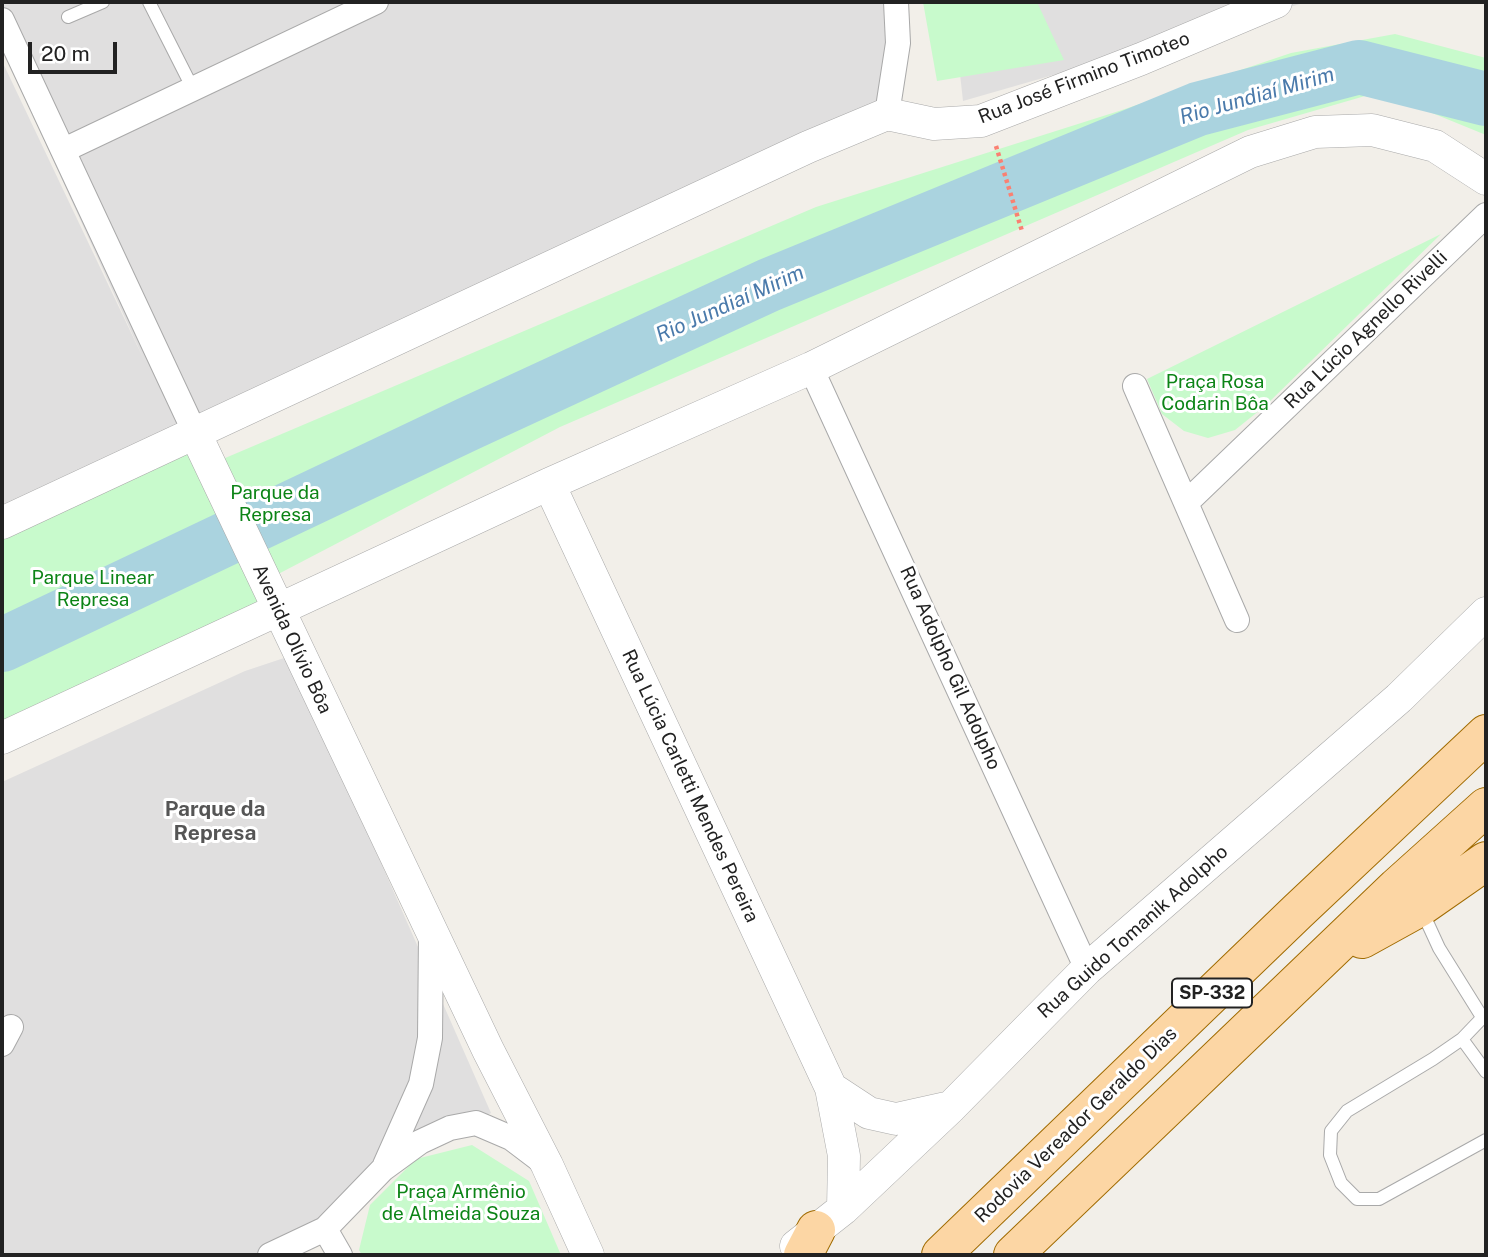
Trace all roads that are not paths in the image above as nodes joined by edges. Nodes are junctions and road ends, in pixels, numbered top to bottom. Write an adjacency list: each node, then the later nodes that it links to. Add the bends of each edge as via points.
1 (103, 2): 6 (lane)
2 (149, 2): 8 (lane)
3 (376, 2): 8 (street)
4 (896, 2): 9 (street, via 898,43)
5 (1276, 2): 9 (street, Rua José Firmino Timoteo, via 981,121 934,124)
6 (68, 17)
7 (2, 20): 10 (street, Avenida Olívio Bôa)
8 (193, 89): 10 (street)
9 (887, 114): 15 (street, via 795,152)
10 (64, 150): 15 (street, Avenida Olívio Bôa)
11 (1486, 179): 13 (street, via 1435,146 1372,130 1315,132 1250,152)
12 (1486, 215): 17 (street, Rua Lúcio Agnello Rivelli)
13 (811, 368): 16 (street); 29 (street, Rua Adolpho Gil Adolpho)
14 (1135, 386): 17 (street)
15 (195, 433): 18 (street); 19 (street, Avenida Olívio Bôa)
16 (549, 484): 19 (street); 33 (street, Rua Lúcia Carletti Mendes Pereira)
17 (1186, 503): 21 (street)
18 (2, 523)
19 (278, 609): 23 (street); 27 (street, Avenida Olívio Bôa)
20 (1486, 613): 29 (street, Rua Guido Tomanik Adolpho, via 1399,698)
21 (1237, 620)
22 (1486, 734): 44 (main road, Rodovia Vereador Geraldo Dias / SP-332)
23 (2, 738)
24 (1486, 807): 28 (main road, SP-332)
25 (1486, 861): 26 (main road)
26 (1420, 907): 28 (main road); 30 (lane, via 1439,948)
27 (431, 929): 36 (street, Avenida Olívio Bôa); 37 (street, via 426,1061 421,1084)
28 (1314, 966): 45 (main road, SP-332)
29 (1087, 969): 34 (street, Rua Guido Tomanik Adolpho)
30 (1484, 1016): 31 (lane)
31 (1462, 1039): 32 (lane); 35 (lane, via 1348,1111 1331,1131 1330,1155 1341,1183 1357,1199 1379,1199)
32 (1486, 1072)
33 (831, 1088): 34 (street, via 869,1113 896,1119); 39 (street, Rua Lúcia Carletti Mendes Pereira, via 844,1156)
34 (951, 1107): 39 (street, Rua Guido Tomanik Adolpho)
35 (1486, 1140)
36 (547, 1165): 37 (street, via 510,1138 476,1123 450,1128 420,1142); 42 (street, Avenida Olívio Bôa)
37 (383, 1169): 38 (street)
38 (326, 1229): 40 (street); 41 (street)
39 (821, 1231): 43 (street, Rua Guido Tomanik Adolpho)
40 (270, 1255)
41 (340, 1255)
42 (588, 1255)
43 (784, 1255)
44 (941, 1255)
45 (1013, 1255)

